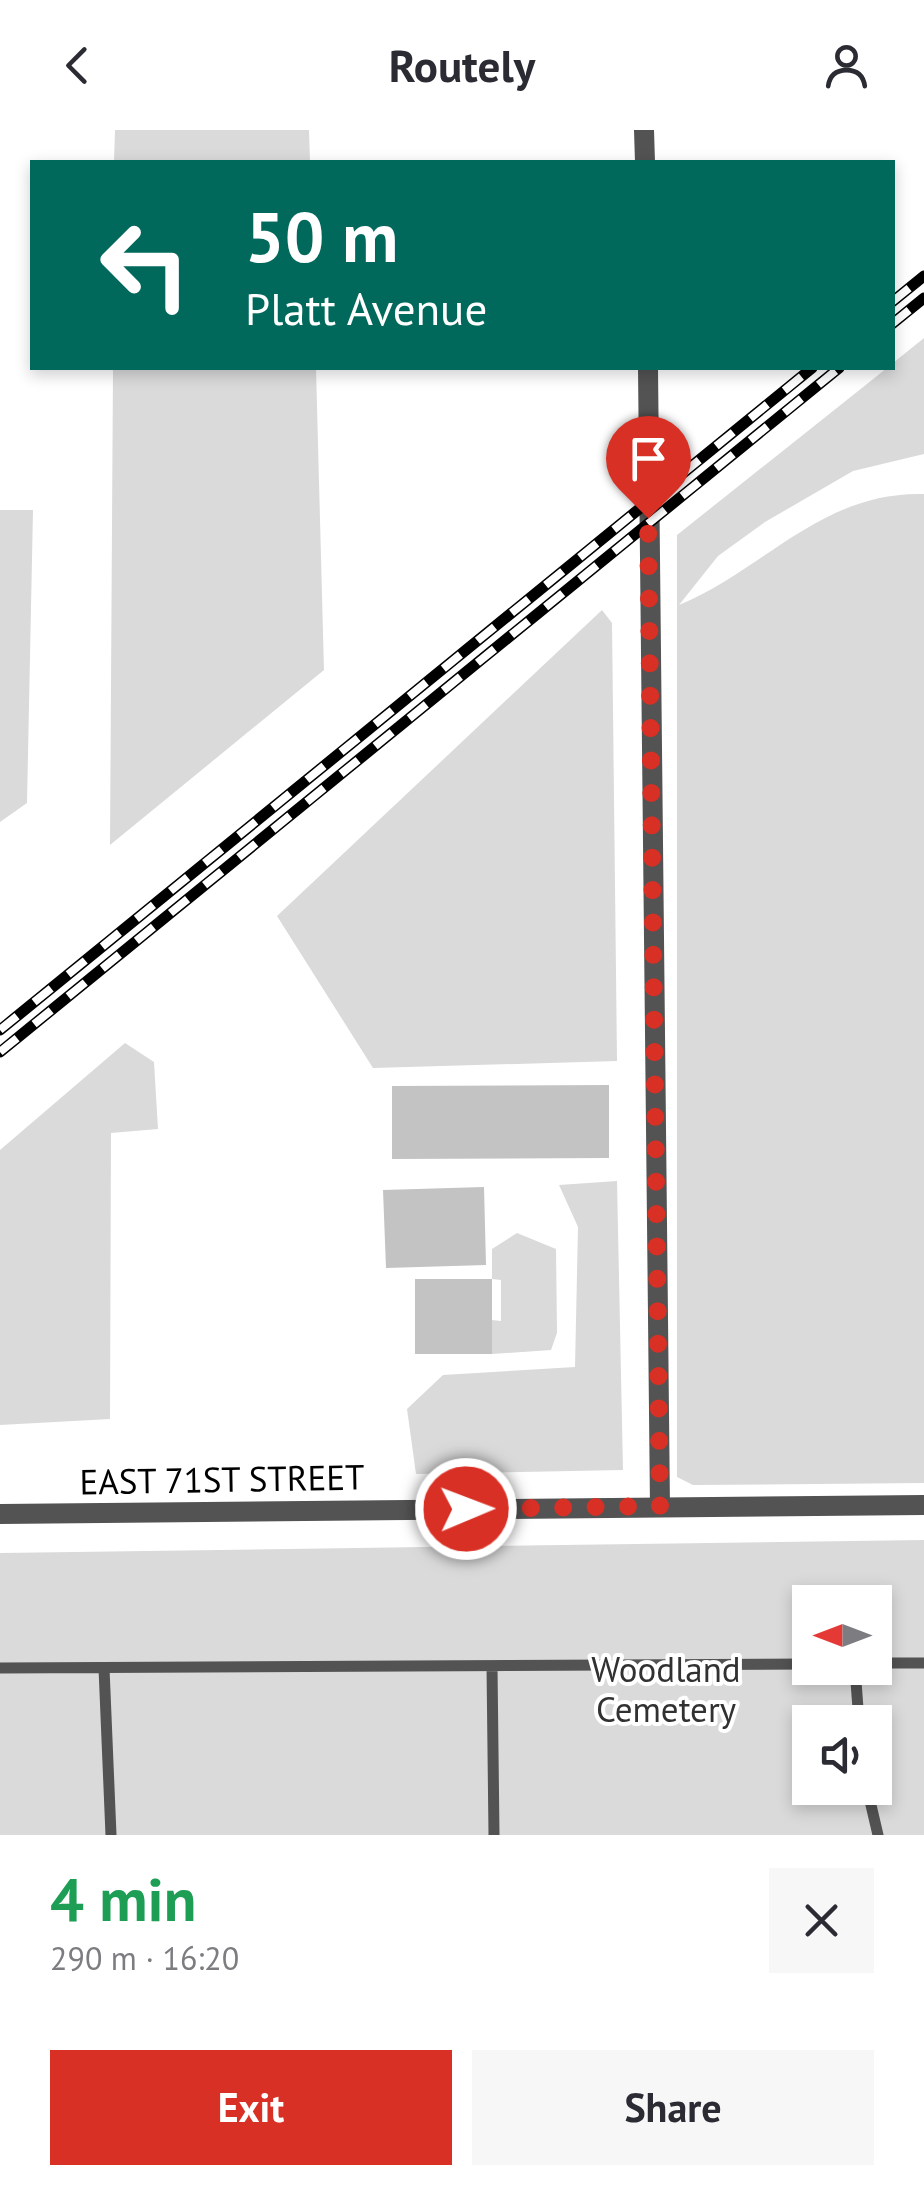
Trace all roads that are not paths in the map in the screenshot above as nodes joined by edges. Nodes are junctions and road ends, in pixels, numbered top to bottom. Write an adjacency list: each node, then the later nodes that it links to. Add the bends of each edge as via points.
1 (644, 130): 2 (street)
2 (645, 160)
3 (648, 370): 5 (street)
4 (924, 1504): 5 (street, EAST 71ST STREET)
5 (660, 1506): 6 (street, EAST 71ST STREET)
6 (0, 1514)
7 (924, 1662): 8 (lane)
8 (892, 1663)
9 (792, 1664): 10 (lane)
10 (492, 1666): 12 (lane); 15 (lane)
11 (0, 1668): 12 (lane)
12 (104, 1668): 14 (lane)
13 (872, 1805): 16 (lane)
14 (110, 1835)
15 (494, 1835)
16 (878, 1835)

